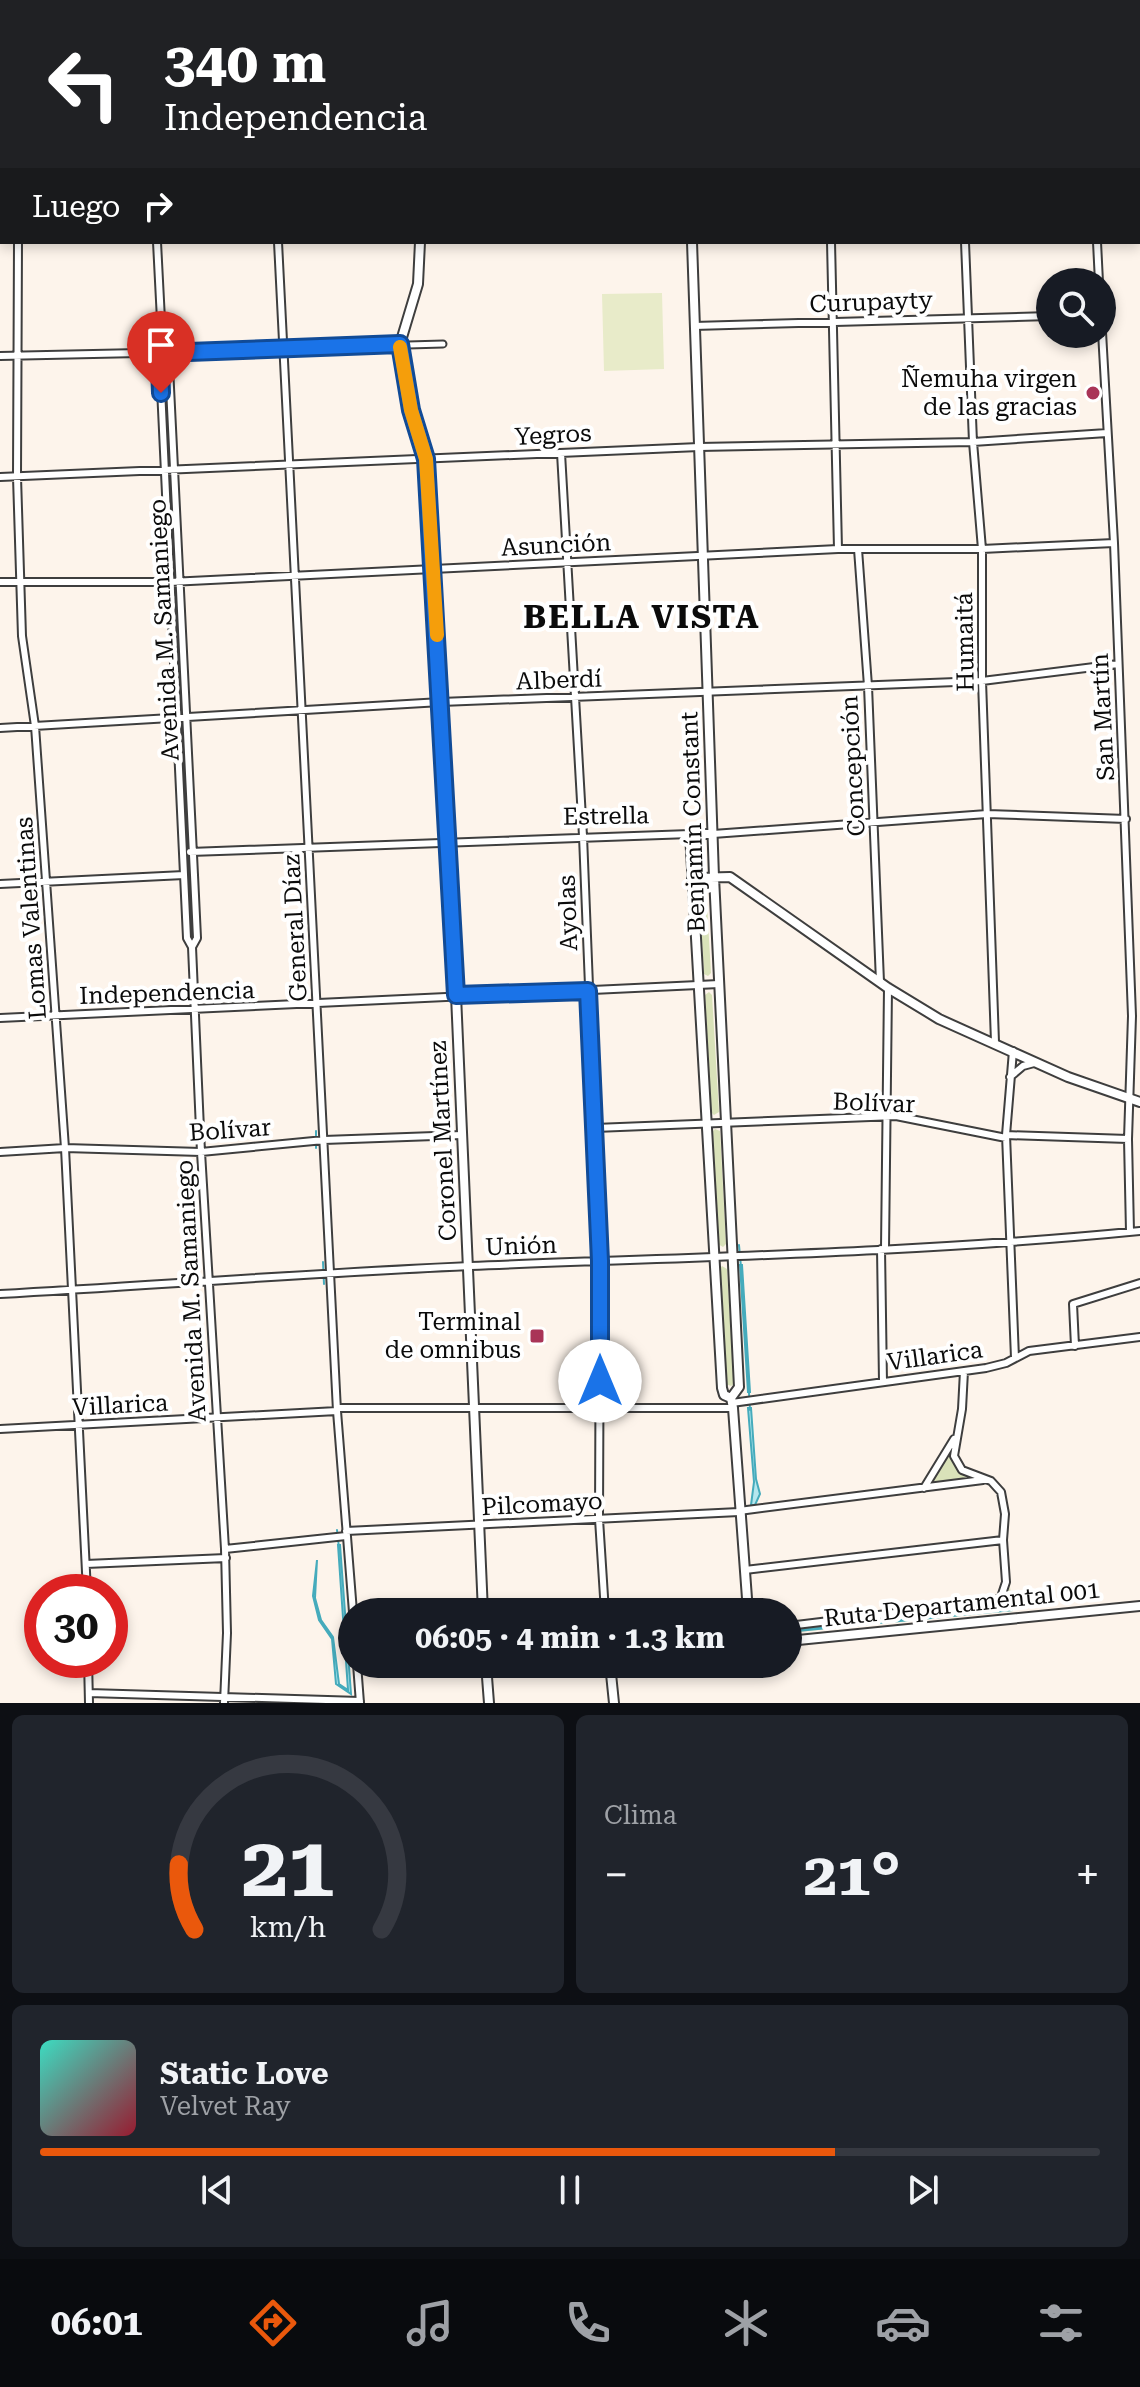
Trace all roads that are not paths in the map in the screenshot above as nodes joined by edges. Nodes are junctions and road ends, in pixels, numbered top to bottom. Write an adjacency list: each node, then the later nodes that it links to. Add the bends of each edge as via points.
1 (18, 244): 18 (street, Lomas Valentinas)
2 (157, 244): 20 (street, Avenida M. Samaniego)
3 (278, 244): 17 (street, General Díaz)
4 (420, 244): 14 (street, Coronel Martínez, via 418,284)
5 (692, 244): 13 (street, Benjamín Constant)
6 (831, 244): 12 (street)
7 (965, 244): 11 (street, Humaitá)
8 (1097, 244): 9 (street)
9 (1098, 268)
10 (1036, 316): 11 (street, Curupayty)
11 (967, 317): 12 (street, Curupayty); 22 (street, Humaitá)
12 (832, 321): 13 (street, Curupayty); 23 (street)
13 (694, 326): 24 (street, Benjamín Constant)
14 (404, 344): 15 (street); 17 (street); 26 (street, Coronel Martínez, via 408,399)
15 (443, 344)
16 (1103, 348): 21 (street, San Martín)
17 (283, 350): 20 (street); 27 (street, General Díaz)
18 (17, 355): 19 (street); 20 (street); 31 (street, Lomas Valentinas)
19 (0, 356)
20 (163, 356): 28 (street, Avenida M. Samaniego, via 169,367); 29 (street, Avenida M. Samaniego)
21 (1107, 433): 22 (street, Yegros); 32 (street, San Martín)
22 (973, 442): 23 (street, Yegros); 35 (street, Humaitá)
23 (835, 446): 24 (street, Yegros); 33 (street)
24 (699, 447): 25 (street, Yegros); 36 (street, Benjamín Constant)
25 (561, 453): 26 (street, Yegros); 37 (street, Ayolas)
26 (426, 459): 27 (street, Yegros); 38 (street, Coronel Martínez)
27 (289, 466): 28 (street, Yegros); 39 (street, General Díaz)
28 (174, 470): 29 (street, Yegros); 40 (street, Avenida M. Samaniego)
29 (164, 471): 31 (street, Yegros); 43 (street, Avenida M. Samaniego)
30 (0, 477): 31 (street, Yegros)
31 (17, 477): 42 (street, Lomas Valentinas)
32 (1114, 543): 35 (street, Asunción); 44 (street, San Martín)
33 (838, 549): 34 (street, Asunción); 36 (street, Asunción)
34 (858, 549): 35 (street, Asunción); 46 (street, Concepción)
35 (982, 549): 45 (street, Humaitá)
36 (704, 555): 37 (street, Asunción); 47 (street, Benjamín Constant)
37 (568, 563): 38 (street, Asunción); 48 (street, Ayolas)
38 (433, 569): 39 (street, Asunción); 49 (street, Coronel Martínez)
39 (295, 577): 40 (street, Asunción); 50 (street, General Díaz)
40 (180, 581): 43 (street, Asunción); 52 (street, Avenida M. Samaniego)
41 (0, 582): 42 (street, Asunción)
42 (20, 582): 43 (street, Asunción); 53 (street, Lomas Valentinas)
43 (170, 582): 51 (street, Avenida M. Samaniego)
44 (1118, 664): 45 (street, Alberdí); 56 (street, San Martín)
45 (982, 681): 46 (street, Alberdí); 55 (street, Humaitá)
46 (868, 686): 47 (street, Alberdí); 57 (street, Concepción)
47 (709, 692): 48 (street, Alberdí); 59 (street, Benjamín Constant)
48 (575, 698): 49 (street, Alberdí); 60 (street, Ayolas)
49 (441, 702): 50 (street, Alberdí); 61 (street, Coronel Martínez)
50 (301, 711): 52 (street, Alberdí); 62 (street, General Díaz)
51 (176, 719): 52 (street, Alberdí); 53 (street, Alberdí); 63 (street, Avenida M. Samaniego)
52 (186, 719): 64 (street, Avenida M. Samaniego)
53 (35, 726): 54 (street, Alberdí); 69 (street, Lomas Valentinas)
54 (0, 728)
55 (987, 814): 56 (street, Estrella); 57 (street, Estrella); 81 (street, Humaitá)
56 (1126, 819): 85 (street, San Martín)
57 (874, 821): 59 (street, Estrella); 74 (street, Concepción)
58 (690, 834): 59 (street, Estrella); 60 (street, Estrella); 68 (street, Benjamín Constant)
59 (713, 834): 67 (street, Benjamín Constant)
60 (583, 836): 61 (street, Estrella); 75 (street, Ayolas)
61 (447, 841): 62 (street, Estrella); 76 (street, Coronel Martínez)
62 (305, 848): 64 (street, Estrella); 77 (street, General Díaz)
63 (183, 852): 64 (street, Estrella); 65 (street, Avenida M. Samaniego)
64 (193, 852): 66 (street, Avenida M. Samaniego)
65 (184, 875): 66 (street); 69 (street); 71 (street, Avenida M. Samaniego)
66 (194, 875): 71 (street, Avenida M. Samaniego, via 197,938)
67 (714, 877): 68 (street); 72 (street, Benjamín Constant); 74 (street, via 730,877)
68 (692, 878): 73 (street, Benjamín Constant)
69 (46, 882): 70 (street); 79 (street, Lomas Valentinas)
70 (0, 884)
71 (192, 947): 78 (street, Avenida M. Samaniego)
72 (719, 984): 73 (street, Independencia); 87 (street, Benjamín Constant)
73 (698, 985): 75 (street, Independencia); 88 (street, Benjamín Constant)
74 (884, 985): 81 (street, via 939,1019); 86 (street, Concepción)
75 (588, 991): 76 (street, Independencia); 89 (street, Ayolas)
76 (456, 995): 77 (street, Independencia); 90 (street, Coronel Martínez)
77 (312, 1005): 78 (street, Independencia); 93 (street, General Díaz)
78 (194, 1010): 79 (street, Independencia); 96 (street, Avenida M. Samaniego)
79 (56, 1016): 80 (street, Independencia); 94 (street, Lomas Valentinas)
80 (0, 1018)
81 (995, 1042): 82 (street)
82 (1013, 1051): 83 (street); 84 (street)
83 (1039, 1063): 84 (street, via 1023,1066); 85 (street)
84 (1010, 1077): 91 (street)
85 (1136, 1102): 92 (street, San Martín)
86 (885, 1117): 87 (street, Bolívar); 91 (street, Bolívar); 100 (street, Concepción)
87 (726, 1121): 88 (street, Bolívar); 101 (street, Benjamín Constant)
88 (706, 1122): 89 (street, Bolívar); 102 (street, Benjamín Constant)
89 (595, 1128): 103 (street, Ayolas)
90 (462, 1135): 93 (street, Bolívar); 104 (street, Coronel Martínez)
91 (1006, 1137): 92 (street, Bolívar); 99 (street)
92 (1128, 1139): 98 (street, San Martín)
93 (319, 1141): 96 (street, Bolívar); 105 (street, General Díaz)
94 (65, 1148): 95 (street, Bolívar); 96 (street, Bolívar); 108 (street, Lomas Valentinas)
95 (0, 1152)
96 (201, 1152): 106 (street, Avenida M. Samaniego)
97 (1140, 1231): 98 (street, Unión)
98 (1130, 1232): 99 (street, Unión)
99 (1010, 1242): 100 (street, Unión); 112 (street)
100 (883, 1249): 101 (street, Unión); 114 (street, Concepción)
101 (737, 1255): 102 (street, Unión); 115 (street, Benjamín Constant, via 739,1387)
102 (714, 1256): 103 (street, Unión); 115 (street, Benjamín Constant, via 722,1388)
103 (600, 1261): 104 (street, Unión); 117 (street, Ayolas)
104 (469, 1266): 105 (street, Unión); 116 (street, Coronel Martínez)
105 (325, 1275): 106 (street, Unión); 118 (street, General Díaz)
106 (210, 1281): 108 (street, Unión); 119 (street, Avenida M. Samaniego)
107 (1140, 1283): 111 (street, via 1073,1304)
108 (73, 1290): 109 (street, Unión); 120 (street, Lomas Valentinas)
109 (0, 1294)
110 (1140, 1337): 111 (street, Villarica)
111 (1075, 1346): 112 (street, Villarica, via 1029,1351)
112 (1015, 1358): 113 (street, Villarica)
113 (964, 1371): 114 (street, Villarica); 122 (street)
114 (883, 1382): 115 (street, Villarica)
115 (732, 1403): 117 (street, Villarica); 125 (street, Benjamín Constant)
116 (473, 1408): 117 (street, Villarica); 118 (street, Villarica); 127 (street, Coronel Martínez)
117 (599, 1408): 126 (street, Ayolas)
118 (333, 1411): 119 (street, Villarica); 128 (street, General Díaz)
119 (217, 1418): 120 (street, Villarica); 130 (street, Avenida M. Samaniego)
120 (80, 1425): 121 (street, Villarica); 132 (street, Lomas Valentinas)
121 (0, 1429)
122 (957, 1436): 123 (street, via 953,1449 958,1466); 124 (street)
123 (987, 1480): 124 (street, Pilcomayo); 129 (street, via 1002,1496)
124 (924, 1488): 125 (street, Pilcomayo)
125 (739, 1512): 126 (street, Pilcomayo); 133 (street, Benjamín Constant)
126 (599, 1519): 127 (street, Pilcomayo); 137 (street, Ayolas)
127 (477, 1525): 128 (street, Pilcomayo); 136 (street, Coronel Martínez)
128 (342, 1535): 130 (street, Pilcomayo); 135 (street, General Díaz)
129 (1003, 1540): 133 (street); 140 (street, via 1005,1589 994,1601)
130 (225, 1549): 131 (street, Avenida M. Samaniego)
131 (226, 1558): 132 (street); 147 (street, Avenida M. Samaniego)
132 (86, 1564): 134 (street, Lomas Valentinas)
133 (745, 1570): 138 (street, Benjamín Constant)
134 (86, 1574)
135 (351, 1598)
136 (482, 1598)
137 (604, 1598)
138 (747, 1598)
139 (1140, 1606): 141 (street, Ruta Departamental 001)
140 (802, 1624)
141 (802, 1640)
142 (89, 1678): 146 (street)
143 (356, 1678): 148 (street)
144 (487, 1678): 150 (street)
145 (611, 1678): 151 (street)
146 (89, 1693): 147 (street); 149 (street)
147 (224, 1700): 148 (street)
148 (355, 1701)
149 (89, 1703)
150 (489, 1703)
151 (614, 1703)

